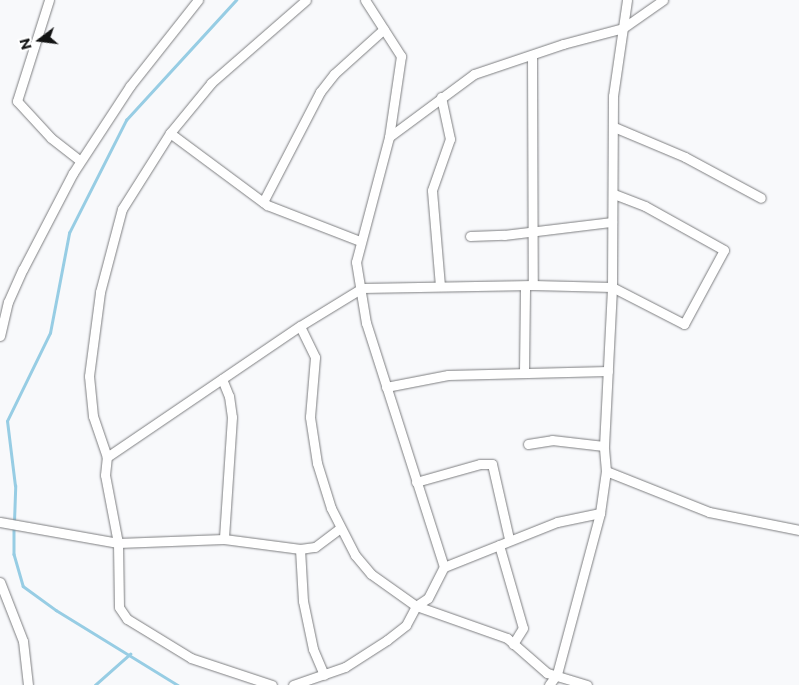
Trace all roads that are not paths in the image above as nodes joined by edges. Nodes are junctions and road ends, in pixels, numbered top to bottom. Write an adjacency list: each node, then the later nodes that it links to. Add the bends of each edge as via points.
1 (49, 0): 14 (street, via 18,101 51,138)
2 (198, 0): 14 (street, via 130,86)
3 (306, 0): 12 (street, via 211,83)
4 (365, 0): 7 (street)
5 (626, 0): 8 (street)
6 (663, 0): 8 (street)
7 (384, 28): 13 (street, via 401,56); 17 (street, via 334,74 320,92)
8 (623, 28): 9 (street); 11 (street, via 613,96)
9 (532, 55): 10 (street, via 474,74); 19 (street)
10 (441, 97): 13 (street); 23 (street, via 450,139 432,190)
11 (614, 126): 15 (street); 16 (street, via 685,157)
12 (170, 133): 17 (street); 34 (street, via 122,209 100,292 89,376 93,416)
13 (389, 137): 21 (street)
14 (80, 161): 27 (street, via 23,269 8,302)
15 (613, 194): 18 (street); 24 (street, via 645,206 724,250 684,324)
16 (761, 198)
17 (263, 202): 21 (street, via 301,221)
18 (612, 222): 19 (street); 24 (street)
19 (531, 231): 20 (street); 22 (street)
20 (470, 236)
21 (360, 241): 25 (street, via 356,262)
22 (529, 285): 23 (street); 24 (street); 29 (street)
23 (440, 286): 25 (street)
24 (612, 287): 28 (street)
25 (362, 288): 26 (street); 31 (street, via 366,323)
26 (300, 326): 30 (street); 39 (street, via 315,357 310,417 317,463)
27 (0, 336)
28 (608, 371): 29 (street); 33 (street)
29 (524, 372): 31 (street, via 448,376)
30 (222, 379): 34 (street); 41 (street, via 229,396 232,418)
31 (386, 387): 36 (street)
32 (528, 444): 33 (street, via 552,440)
33 (604, 446): 35 (street)
34 (107, 458): 43 (street, via 105,475)
35 (606, 471): 37 (street); 40 (street, via 709,512)
36 (416, 482): 42 (street, via 469,466 492,464); 46 (street)
37 (600, 513): 42 (street, via 557,522); 51 (street)
38 (0, 522): 43 (street)
39 (340, 528): 45 (street, via 315,547); 48 (street, via 355,555 371,574)
40 (799, 530)
41 (224, 539): 43 (street); 45 (street)
42 (509, 539): 44 (street)
43 (118, 543): 53 (street, via 118,607 127,619 191,658)
44 (499, 545): 46 (street); 49 (street, via 523,628)
45 (300, 549): 50 (street, via 303,601 313,649)
46 (444, 567): 48 (street, via 428,598)
47 (0, 582): 52 (street, via 23,642)
48 (416, 606): 49 (street, via 507,638); 50 (street, via 406,625 387,640 345,668)
49 (513, 644): 51 (street, via 546,673)
50 (324, 674): 54 (street)
51 (557, 674): 55 (street); 56 (street)
52 (28, 685)
53 (272, 685)
54 (293, 685)
55 (549, 685)
56 (587, 685)

